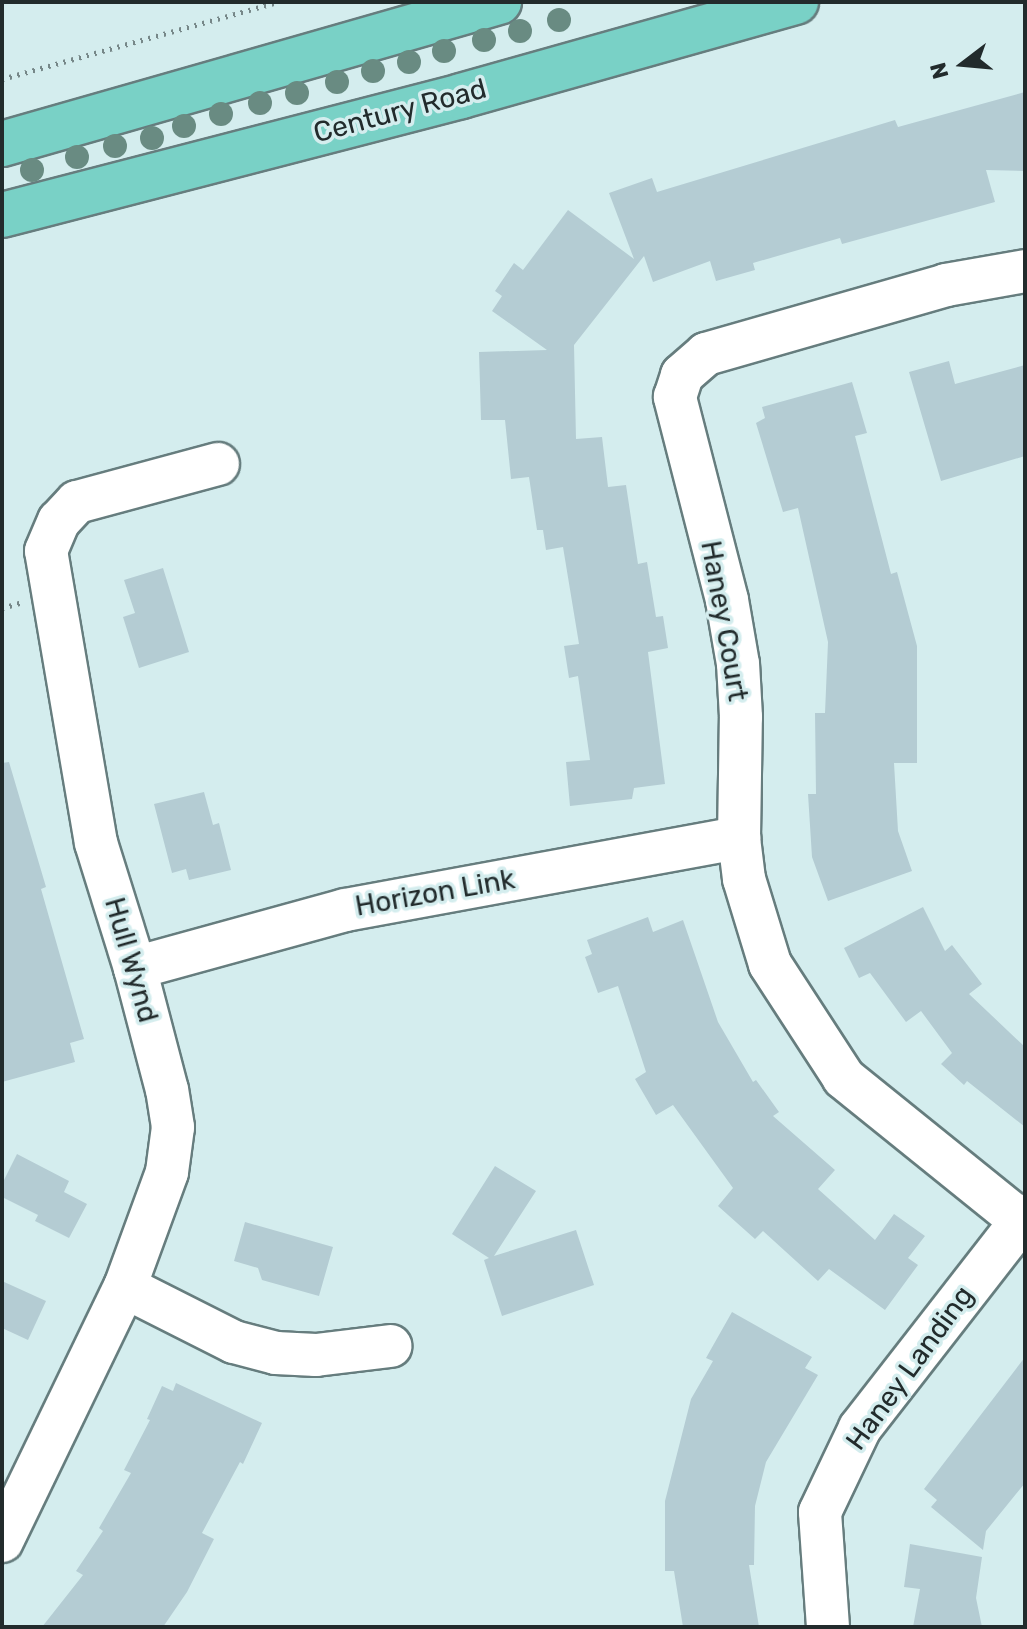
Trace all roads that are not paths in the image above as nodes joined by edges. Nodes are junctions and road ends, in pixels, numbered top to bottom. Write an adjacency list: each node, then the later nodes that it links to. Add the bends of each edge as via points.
1 (499, 2): 3 (main road)
2 (796, 2): 4 (main road, Century Road, via 476,92)
3 (2, 144)
4 (2, 215)
5 (1025, 271): 7 (street, Haney Court, via 946,285 706,354 682,375 675,397 679,421 727,600 738,664)
6 (218, 464): 8 (street, Hull Wynd, via 77,502 59,521 46,551 96,843)
7 (739, 838): 8 (street, Horizon Link, via 345,910); 9 (street, Haney Court, via 744,879 770,964 844,1078)
8 (135, 968): 10 (street, Hull Wynd, via 173,1127 167,1172)
9 (1023, 1218): 13 (street, Haney Landing, via 860,1428 820,1512)
10 (125, 1287): 11 (street, via 234,1342 276,1353 316,1355); 12 (street, Hull Wynd)
11 (390, 1346)
12 (2, 1541)
13 (828, 1627)

